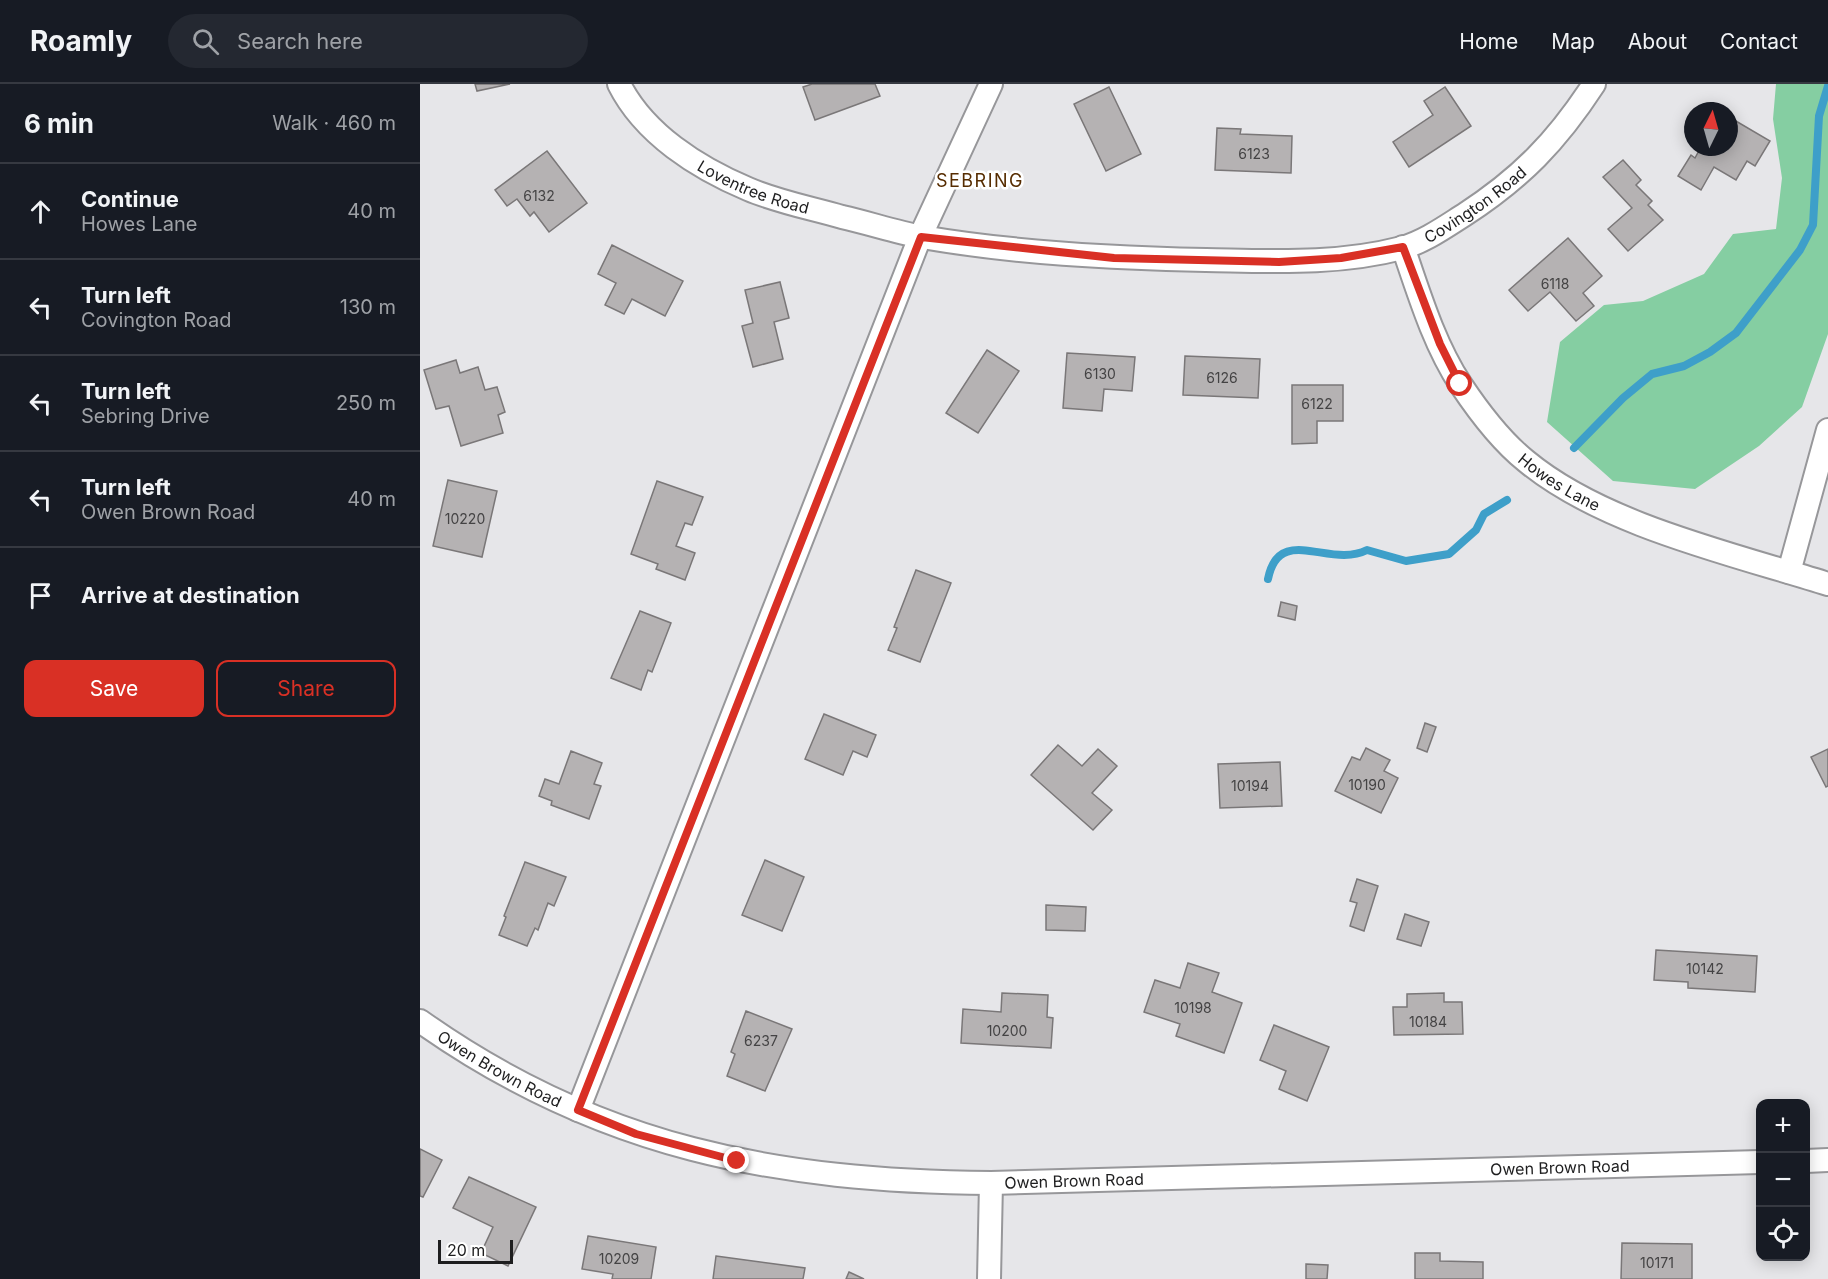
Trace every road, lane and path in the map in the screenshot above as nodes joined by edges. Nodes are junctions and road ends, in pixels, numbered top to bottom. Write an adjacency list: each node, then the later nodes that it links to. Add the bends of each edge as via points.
1 (619, 84): 4 (street, Loventree Road, via 644,119 673,148 719,175 789,203)
2 (991, 84): 4 (street)
3 (1594, 84): 5 (street, Covington Road, via 1553,140 1499,193 1443,229)
4 (921, 237): 5 (street, Covington Road, via 1114,258 1279,262 1341,258); 10 (street)
5 (1403, 247): 7 (street, Howes Lane, via 1426,311 1460,384 1486,419 1526,461 1578,495 1627,519)
6 (1828, 430): 7 (street)
7 (1789, 572): 8 (street, Howes Lane)
8 (1828, 584)
9 (420, 1021): 10 (street, Owen Brown Road, via 503,1072)
10 (578, 1110): 14 (street, Owen Brown Road, via 684,1149 795,1171 870,1180)
11 (1828, 1160): 12 (street)
12 (1810, 1161)
13 (1756, 1162): 14 (street, Owen Brown Road)
14 (991, 1184): 15 (street)
15 (989, 1279)

